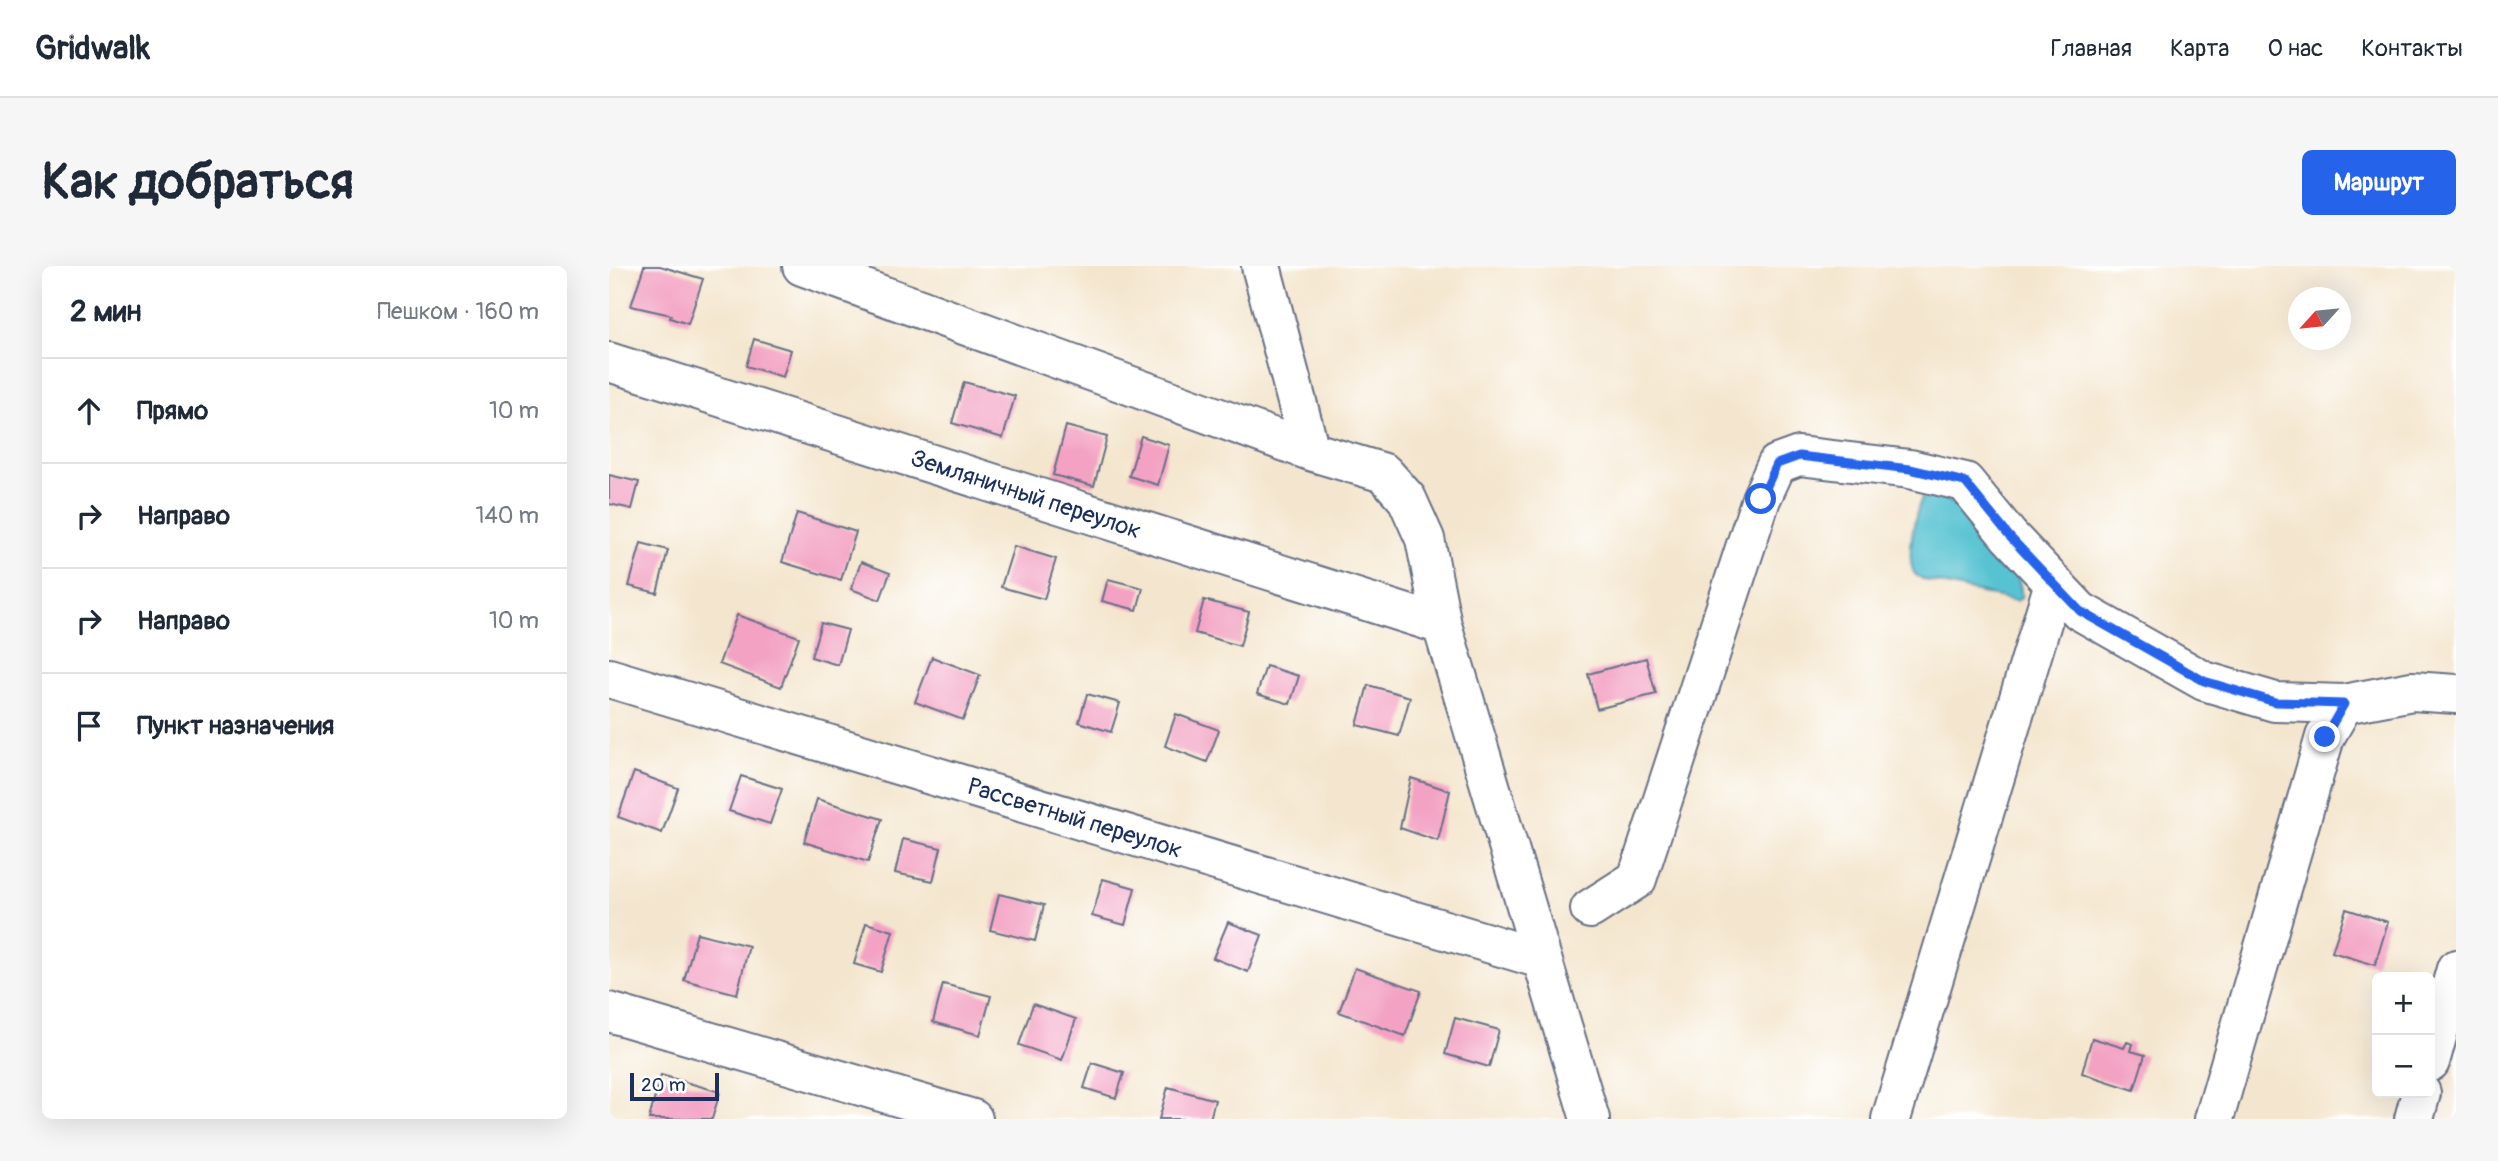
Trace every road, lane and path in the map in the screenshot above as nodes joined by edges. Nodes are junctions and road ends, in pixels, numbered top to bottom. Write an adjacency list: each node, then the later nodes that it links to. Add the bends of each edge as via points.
1 (802, 266): 4 (street)
2 (1262, 266): 4 (street)
3 (609, 362): 6 (street, Земляничный переулок)
4 (1310, 450): 6 (street, via 1384,473 1407,499 1425,539)
5 (2054, 583): 9 (street, via 2080,611 2204,681 2275,702); 10 (street, via 1965,482 1910,469 1799,456 1777,464 1761,499 1637,879); 18 (street)
6 (1442, 625): 11 (street)
7 (609, 678): 11 (street, Рассветный переулок)
8 (2456, 695): 9 (street, via 2412,691)
9 (2344, 704): 19 (street, via 2325,737)
10 (1590, 909)
11 (1541, 959): 17 (street)
12 (2456, 969): 14 (street)
13 (609, 1012): 16 (street)
14 (2435, 1044)
15 (2420, 1098): 20 (street)
16 (973, 1119)
17 (1590, 1119)
18 (1891, 1119)
19 (2214, 1119)
20 (2414, 1119)

